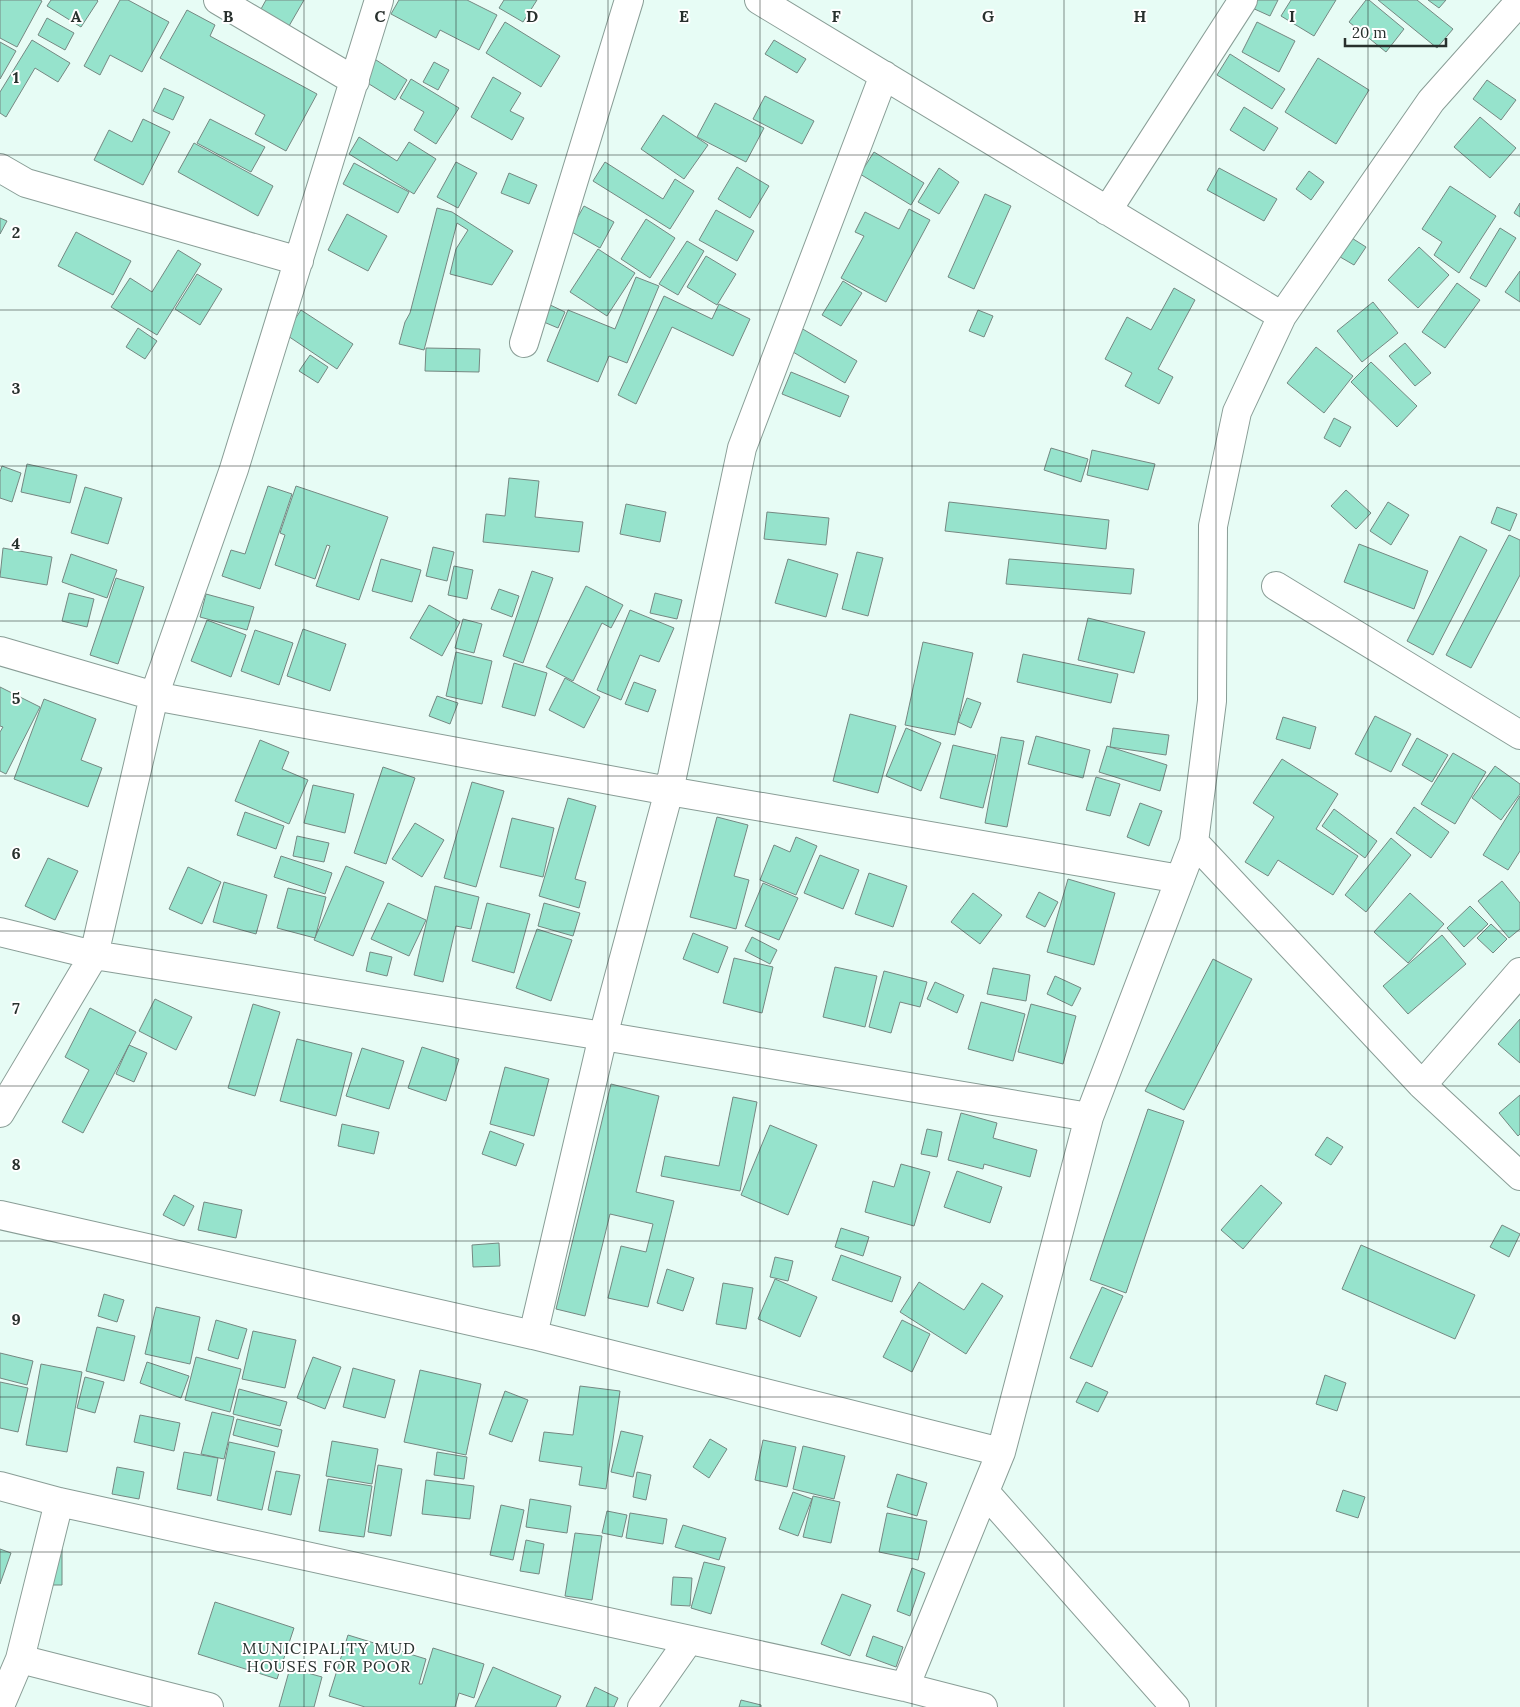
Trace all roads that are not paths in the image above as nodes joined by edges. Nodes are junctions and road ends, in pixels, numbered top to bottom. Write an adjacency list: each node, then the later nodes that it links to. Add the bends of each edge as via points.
1 (218, 0): 8 (street)
2 (379, 0): 8 (street)
3 (629, 0): 13 (street)
4 (759, 0): 7 (street)
5 (1243, 0): 10 (street)
6 (1520, 1): 12 (street, via 1431,101)
7 (884, 75): 10 (street); 18 (street, via 742,448)
8 (355, 81): 11 (street)
9 (0, 168): 11 (street, via 26,183)
10 (1107, 210): 12 (street)
11 (299, 261): 16 (street, via 234,469)
12 (1282, 316): 19 (street, via 1237,412 1213,526 1212,701)
13 (524, 343)
14 (1276, 586): 17 (street)
15 (0, 651): 16 (street)
16 (154, 696): 18 (street); 22 (street)
17 (1520, 734)
18 (669, 791): 20 (street); 24 (street)
19 (1194, 842): 20 (street); 25 (street)
20 (1180, 879): 27 (street)
21 (0, 932): 22 (street)
22 (94, 955): 24 (street); 26 (street)
23 (1520, 972): 25 (street)
24 (603, 1036): 27 (street); 30 (street)
25 (1422, 1084): 28 (street)
26 (0, 1113)
27 (1089, 1116): 31 (street)
28 (1520, 1176)
29 (0, 1215): 30 (street)
30 (533, 1335): 31 (street)
31 (1001, 1452): 33 (street)
32 (0, 1486): 34 (street)
33 (985, 1492): 37 (street); 42 (street)
34 (59, 1502): 35 (street); 36 (street)
35 (689, 1640): 37 (street); 40 (street)
36 (20, 1659): 38 (street); 39 (street)
37 (905, 1687): 41 (street)
38 (0, 1706)
39 (209, 1707)
40 (642, 1707)
41 (983, 1707)
42 (1175, 1707)

